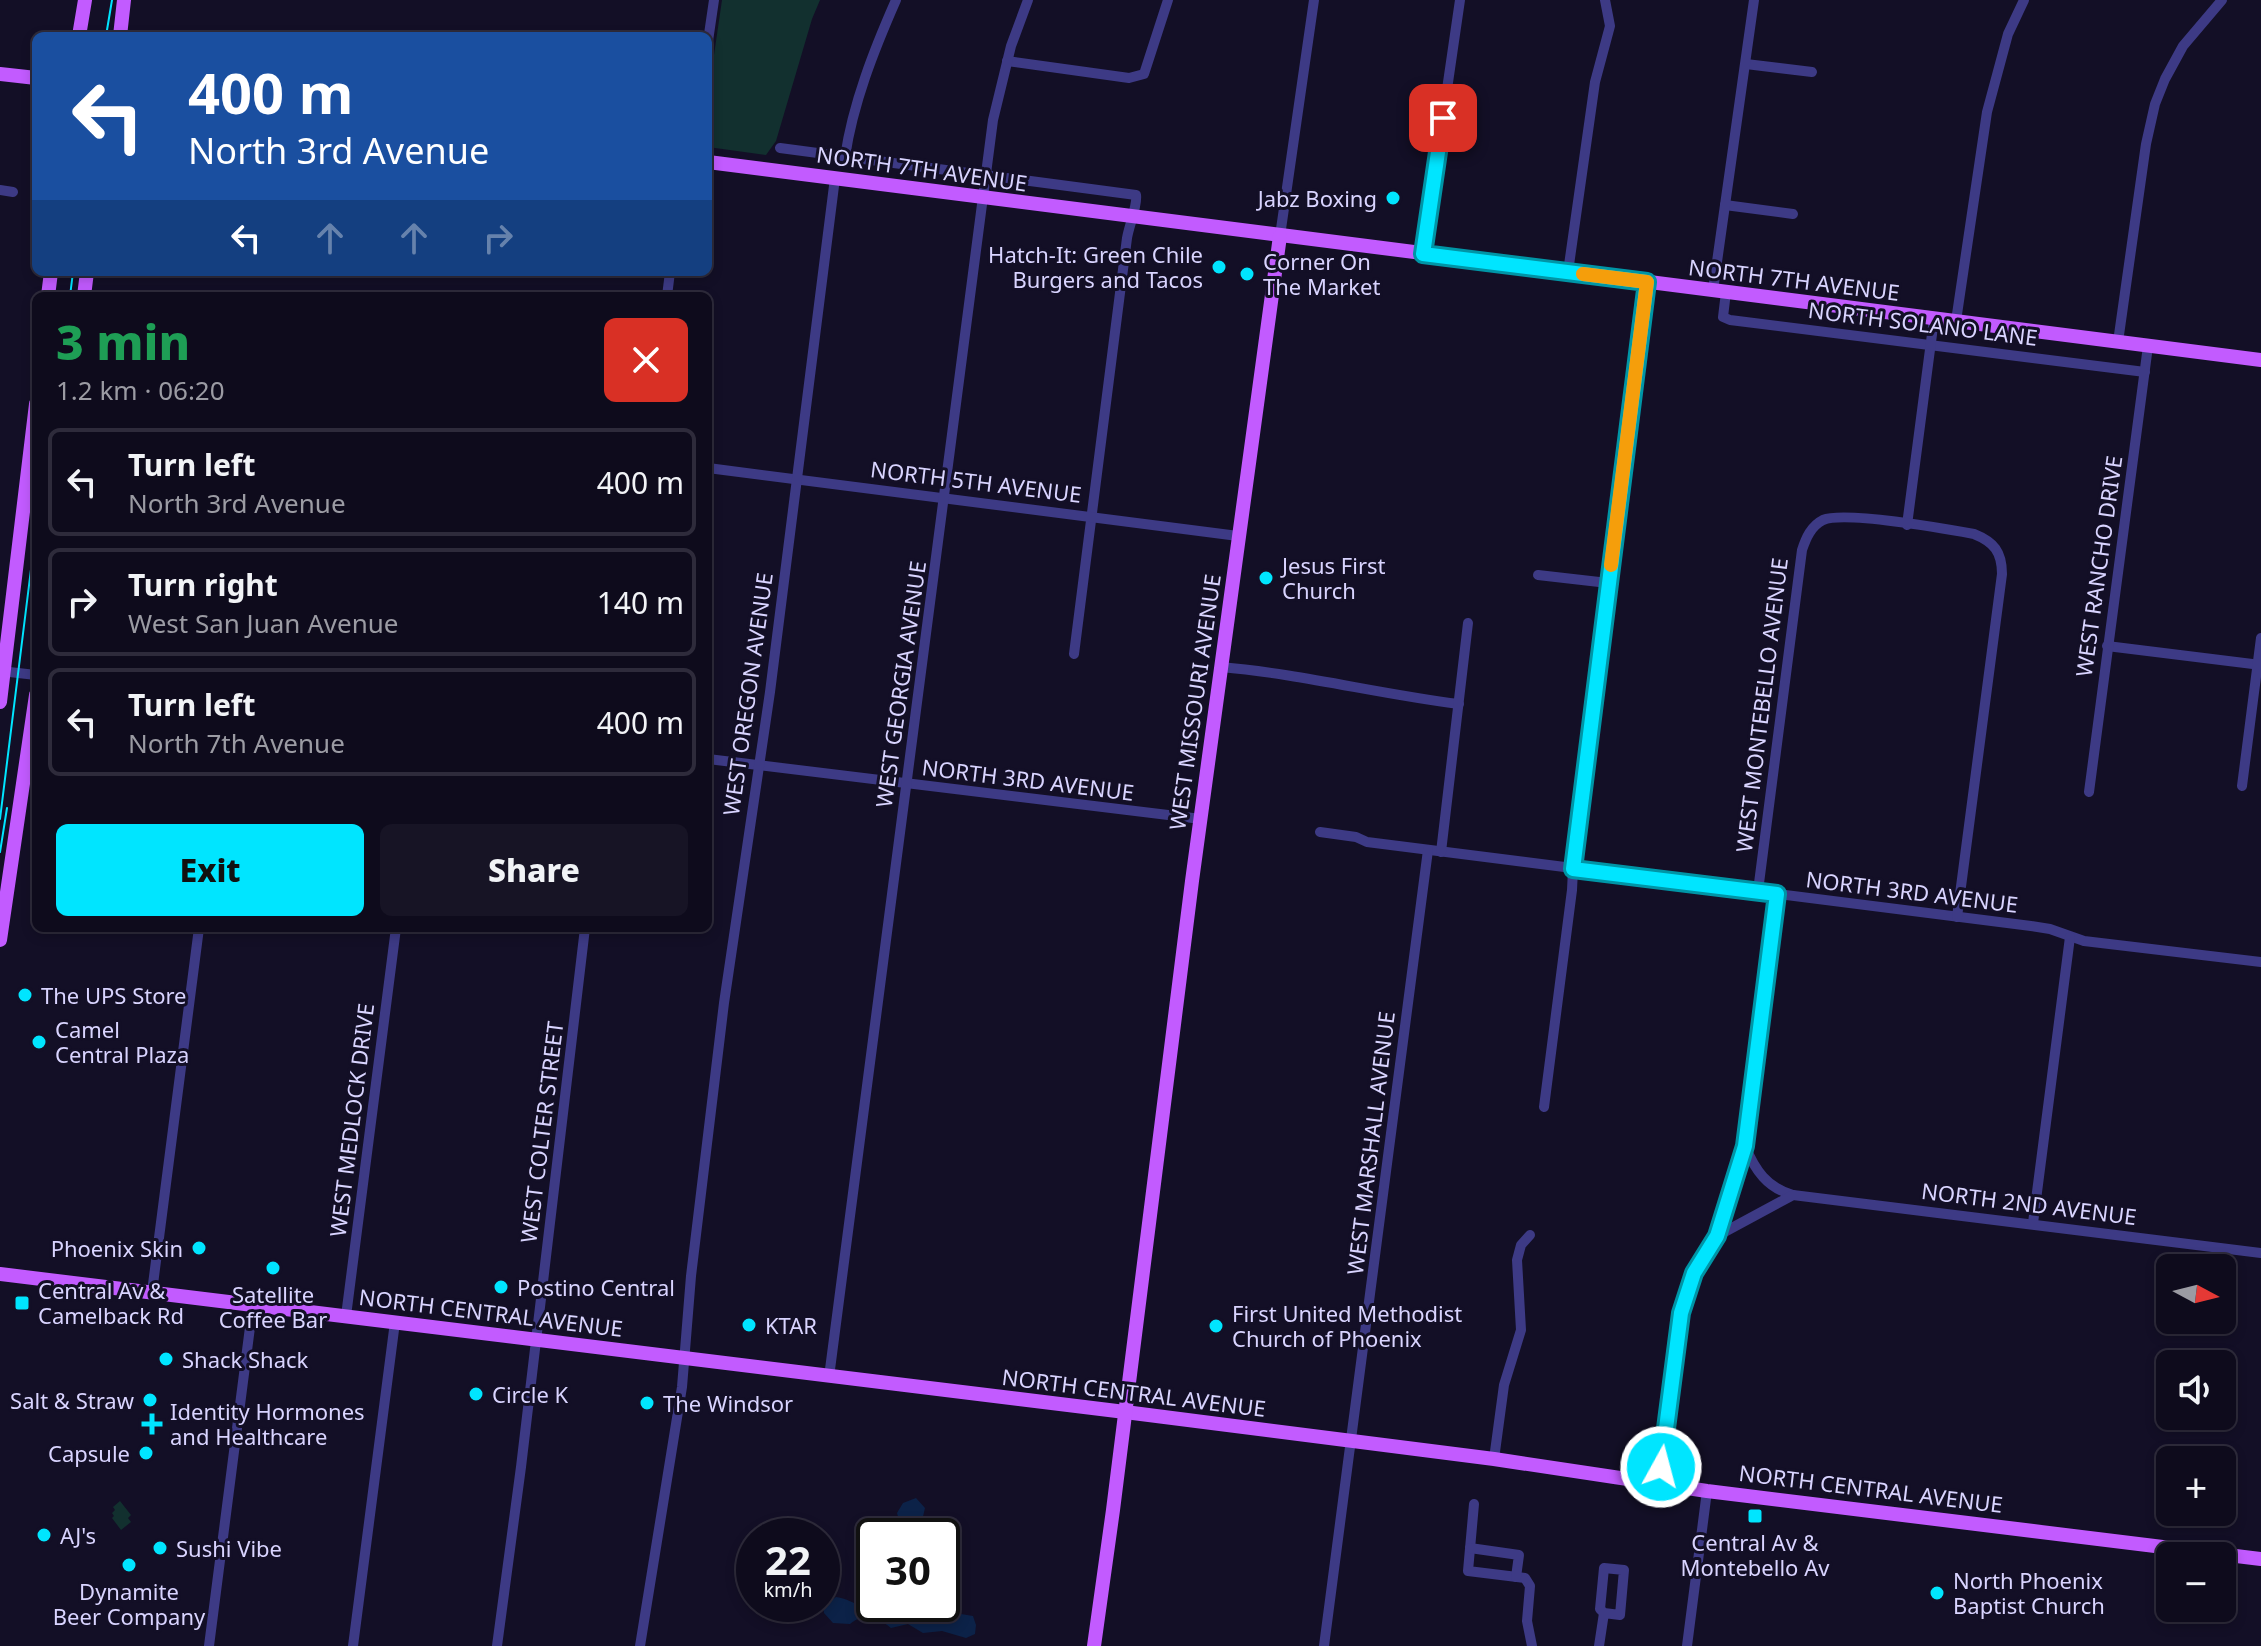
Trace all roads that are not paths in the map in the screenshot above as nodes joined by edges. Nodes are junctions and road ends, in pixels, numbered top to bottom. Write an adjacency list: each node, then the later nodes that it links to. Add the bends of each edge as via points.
1 (85, 0): 13 (main road)
2 (124, 0): 14 (main road)
3 (714, 0): 15 (street)
4 (896, 0): 22 (street, via 861,93)
5 (1028, 0): 16 (street, WEST GEORGIA AVENUE)
6 (1168, 0): 16 (street, via 1144,74 1129,78)
7 (1314, 0): 32 (street, WEST MISSOURI AVENUE)
8 (1460, 0): 33 (street)
9 (1605, 0): 34 (street, via 1608,41 1595,82)
10 (1754, 0): 17 (street)
11 (2024, 0): 38 (street, via 2008,34 1987,112)
12 (2222, 0): 39 (street, via 2183,46 2155,104)
13 (80, 32)
14 (120, 32)
15 (709, 32)
16 (1007, 61): 24 (street, WEST GEORGIA AVENUE)
17 (1746, 64): 18 (street); 29 (street)
18 (1812, 72)
19 (0, 74): 20 (main road)
20 (32, 78)
21 (780, 148): 22 (street, NORTH 7TH AVENUE)
22 (845, 157): 24 (street, NORTH 7TH AVENUE)
23 (712, 163): 25 (main road, NORTH 7TH AVENUE)
24 (986, 174): 28 (street, WEST GEORGIA AVENUE); 31 (street, NORTH 7TH AVENUE, via 1133,193 1137,201)
25 (835, 178): 28 (main road, NORTH 7TH AVENUE); 46 (street, WEST OREGON AVENUE)
26 (0, 190): 27 (street)
27 (13, 192)
28 (982, 198): 31 (main road, NORTH 7TH AVENUE); 47 (street, WEST GEORGIA AVENUE)
29 (1725, 205): 30 (street); 36 (street)
30 (1793, 214)
31 (1130, 217): 32 (main road, NORTH 7TH AVENUE); 48 (street)
32 (1280, 236): 33 (main road, NORTH 7TH AVENUE); 50 (main road, WEST MISSOURI AVENUE)
33 (1423, 254): 34 (main road, NORTH 7TH AVENUE)
34 (1568, 272): 35 (main road, NORTH 7TH AVENUE)
35 (1647, 282): 36 (main road, NORTH 7TH AVENUE); 52 (street)
36 (1720, 291): 37 (main road, NORTH 7TH AVENUE); 40 (street, NORTH SOLANO LANE, via 1723,317 1730,320)
37 (1934, 319): 38 (main road, NORTH 7TH AVENUE); 40 (street)
38 (1956, 321): 39 (main road, NORTH 7TH AVENUE)
39 (2118, 342): 41 (main road, NORTH 7TH AVENUE)
40 (1930, 343): 43 (street, NORTH SOLANO LANE); 49 (street)
41 (2148, 346): 42 (main road, NORTH 7TH AVENUE); 43 (street, WEST RANCHO DRIVE)
42 (2261, 360)
43 (2145, 372): 55 (street, WEST RANCHO DRIVE)
44 (32, 436): 59 (main road)
45 (712, 468): 46 (street, NORTH 5TH AVENUE)
46 (797, 479): 47 (street, NORTH 5TH AVENUE); 65 (street, WEST OREGON AVENUE)
47 (945, 497): 48 (street, NORTH 5TH AVENUE); 66 (street, WEST GEORGIA AVENUE)
48 (1091, 516): 50 (street, NORTH 5TH AVENUE); 56 (street)
49 (1907, 525): 74 (street, WEST MONTEBELLO AVENUE, via 1836,517 1813,527 1802,550); 76 (street, via 1974,534 2001,554)
50 (1238, 536): 58 (main road, WEST MISSOURI AVENUE)
51 (1538, 575): 52 (street)
52 (1608, 583): 73 (street)
53 (1468, 623): 62 (street)
54 (2261, 638): 57 (street)
55 (2107, 646): 57 (street); 68 (street, WEST RANCHO DRIVE)
56 (1074, 654)
57 (2259, 665): 67 (street)
58 (1221, 667): 62 (street); 69 (main road, WEST MISSOURI AVENUE)
59 (2, 672): 60 (street); 61 (main road)
60 (32, 675)
61 (0, 702)
62 (1459, 704): 72 (street)
63 (32, 722): 81 (main road)
64 (712, 760): 65 (street, NORTH 3RD AVENUE)
65 (758, 766): 66 (street, NORTH 3RD AVENUE); 96 (street, WEST OREGON AVENUE, via 724,1003)
66 (907, 784): 69 (street, NORTH 3RD AVENUE); 97 (street, WEST GEORGIA AVENUE)
67 (2242, 786)
68 (2089, 792)
69 (1201, 819): 98 (main road, WEST MISSOURI AVENUE)
70 (1320, 832): 71 (street, NORTH 3RD AVENUE)
71 (1428, 850): 72 (street, NORTH 3RD AVENUE); 99 (street, WEST MARSHALL AVENUE)
72 (1441, 852): 73 (street, NORTH 3RD AVENUE)
73 (1573, 869): 74 (street, NORTH 3RD AVENUE); 83 (street)
74 (1758, 891): 75 (street, NORTH 3RD AVENUE)
75 (1777, 894): 76 (street, NORTH 3RD AVENUE); 84 (street)
76 (1957, 917): 80 (street, NORTH 3RD AVENUE, via 2050,929)
77 (198, 932): 91 (street)
78 (395, 932): 93 (street, WEST MEDLOCK DRIVE)
79 (585, 932): 95 (street, WEST COLTER STREET)
80 (2070, 937): 82 (street, NORTH 3RD AVENUE); 86 (street)
81 (0, 940)
82 (2261, 962)
83 (1544, 1107)
84 (1745, 1146): 85 (street, NORTH 2ND AVENUE, via 1766,1181); 88 (street)
85 (1793, 1195): 86 (street, NORTH 2ND AVENUE); 88 (street)
86 (2033, 1223): 89 (street, NORTH 2ND AVENUE)
87 (1530, 1235): 100 (street, via 1517,1260 1521,1330 1504,1385)
88 (1717, 1236): 101 (street, via 1694,1273 1681,1313)
89 (2261, 1253)
90 (0, 1274): 91 (main road, NORTH CENTRAL AVENUE)
91 (152, 1292): 92 (main road, NORTH CENTRAL AVENUE)
92 (253, 1304): 93 (main road, NORTH CENTRAL AVENUE); 108 (street)
93 (346, 1316): 94 (main road, NORTH CENTRAL AVENUE)
94 (395, 1322): 95 (main road, NORTH CENTRAL AVENUE); 109 (street)
95 (536, 1340): 96 (main road, NORTH CENTRAL AVENUE); 110 (street, WEST COLTER STREET)
96 (684, 1359): 97 (main road, NORTH CENTRAL AVENUE); 111 (street, WEST OREGON AVENUE)
97 (829, 1377): 98 (main road, NORTH CENTRAL AVENUE)
98 (1125, 1412): 99 (main road, NORTH CENTRAL AVENUE); 112 (main road, WEST MISSOURI AVENUE)
99 (1352, 1441): 100 (main road, NORTH CENTRAL AVENUE); 113 (street, WEST MARSHALL AVENUE)
100 (1494, 1459): 101 (main road, NORTH CENTRAL AVENUE)
101 (1659, 1484): 102 (main road, NORTH CENTRAL AVENUE)
102 (1707, 1491): 105 (main road, NORTH CENTRAL AVENUE); 116 (street)
103 (1474, 1504): 104 (street)
104 (1470, 1548): 106 (street, via 1468,1571); 106 (street, via 1519,1555)
105 (2261, 1559)
106 (1516, 1577): 114 (street, via 1525,1578 1530,1586 1527,1621)
107 (1604, 1613): 107 (street, via 1604,1568 1624,1570 1620,1615); 115 (street)
108 (209, 1646)
109 (353, 1646)
110 (497, 1646)
111 (640, 1646)
112 (1097, 1646)
113 (1324, 1646)
114 (1532, 1646)
115 (1599, 1646)
116 (1687, 1646)

